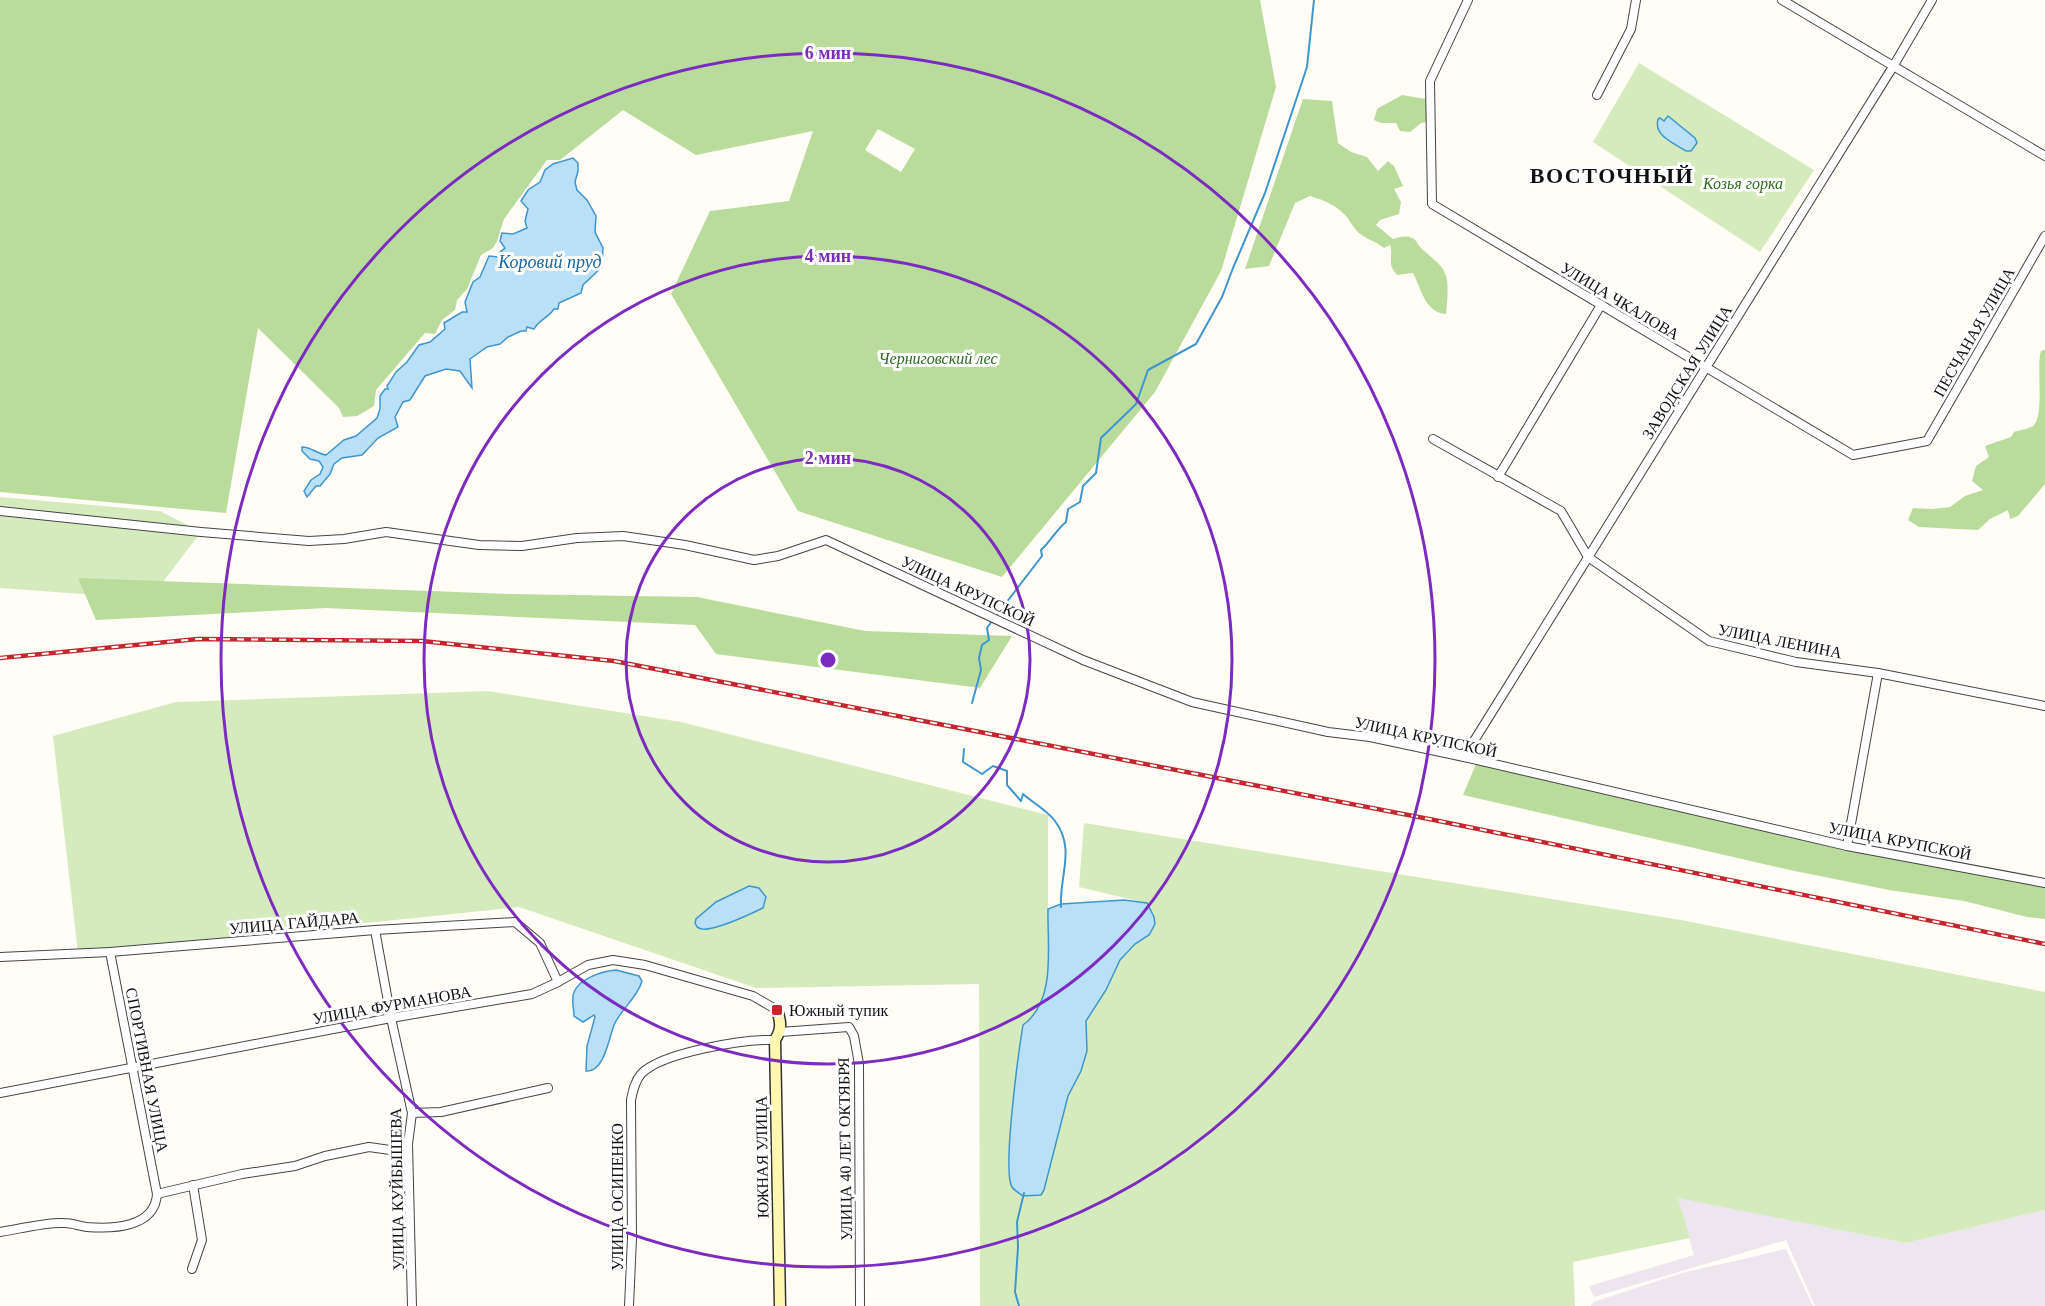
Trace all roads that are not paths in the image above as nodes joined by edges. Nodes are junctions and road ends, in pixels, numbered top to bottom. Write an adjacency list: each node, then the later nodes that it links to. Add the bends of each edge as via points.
1 (1468, 0): 9 (street, УЛИЦА ЧКАЛОВА, via 1430,81 1432,204)
2 (1636, 0): 6 (street, via 1631,29)
3 (1782, 0): 5 (street)
4 (1932, 0): 5 (street, ЗАВОДСКАЯ УЛИЦА)
5 (1894, 65): 7 (street); 10 (street, ЗАВОДСКАЯ УЛИЦА)
6 (1597, 95)
7 (2045, 156)
8 (2045, 236): 12 (street, ПЕСЧАНАЯ УЛИЦА)
9 (1601, 305): 10 (street, УЛИЦА ЧКАЛОВА); 13 (street)
10 (1706, 368): 12 (street, УЛИЦА ЧКАЛОВА, via 1853,455); 15 (street, ЗАВОДСКАЯ УЛИЦА)
11 (1433, 440): 13 (street, УЛИЦА ЛЕНИНА)
12 (1927, 441)
13 (1498, 477): 15 (street, УЛИЦА ЛЕНИНА, via 1561,511)
14 (0, 511): 18 (street, УЛИЦА КРУПСКОЙ, via 309,541 386,532 479,545 522,546 623,536 754,560 826,540 1083,660 1191,702)
15 (1588, 557): 16 (street, УЛИЦА ЛЕНИНА, via 1709,641 1796,662); 18 (street, ЗАВОДСКАЯ УЛИЦА)
16 (1878, 673): 17 (street, УЛИЦА ЛЕНИНА); 19 (street)
17 (2045, 706)
18 (1464, 757): 19 (street, УЛИЦА КРУПСКОЙ)
19 (1847, 846): 20 (street, УЛИЦА КРУПСКОЙ)
20 (2045, 883)
21 (375, 930): 22 (street, УЛИЦА ГАЙДАРА); 24 (street, УЛИЦА ГАЙДАРА, via 515,922 540,943); 26 (street, УЛИЦА КУЙБЫШЕВА)
22 (110, 952): 23 (street, УЛИЦА ГАЙДАРА); 28 (street, СПОРТИВНАЯ УЛИЦА)
23 (0, 957)
24 (558, 982): 25 (street, УЛИЦА ФУРМАНОВА, via 588,965 613,960 645,964 753,996); 26 (street, УЛИЦА ФУРМАНОВА, via 532,994)
25 (777, 1010): 27 (street, ЮЖНАЯ УЛИЦА, via 781,1022)
26 (391, 1018): 28 (street, УЛИЦА ФУРМАНОВА); 31 (street, УЛИЦА КУЙБЫШЕВА)
27 (777, 1036): 38 (street, УЛИЦА ОСИПЕНКО, via 656,1063 641,1074 631,1100); 39 (street, ЮЖНАЯ УЛИЦА); 40 (street, УЛИЦА 40 ЛЕТ ОКТЯБРЯ, via 849,1027 854,1036 859,1064)
28 (134, 1066): 30 (street, УЛИЦА ФУРМАНОВА); 34 (street, СПОРТИВНАЯ УЛИЦА)
29 (548, 1088): 31 (street, via 441,1112)
30 (0, 1093)
31 (412, 1113): 32 (street, УЛИЦА КУЙБЫШЕВА)
32 (408, 1144): 33 (street, via 397,1151 369,1147); 37 (street, УЛИЦА КУЙБЫШЕВА)
33 (193, 1185): 34 (street); 36 (street, via 202,1240)
34 (157, 1194): 35 (street, via 157,1203 149,1214 131,1224 102,1227 63,1223)
35 (0, 1232)
36 (192, 1269)
37 (412, 1306)
38 (629, 1306)
39 (780, 1306)
40 (861, 1306)

